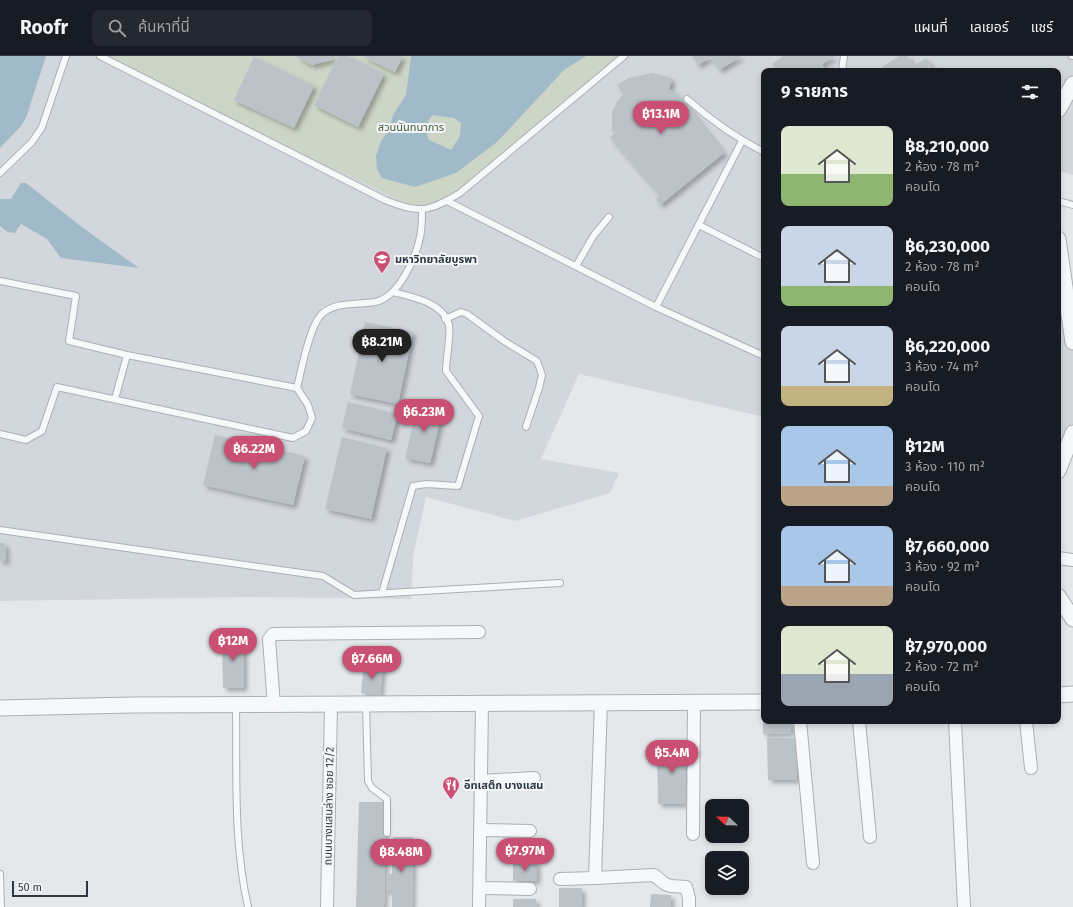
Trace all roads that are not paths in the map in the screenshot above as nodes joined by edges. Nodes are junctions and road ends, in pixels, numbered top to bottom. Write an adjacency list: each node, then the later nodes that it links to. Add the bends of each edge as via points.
1 (66, 56): 11 (lane, via 42,127 32,142)
2 (100, 56): 15 (lane, via 385,200 404,208)
3 (624, 56): 12 (lane, via 460,193)
4 (844, 56): 5 (lane)
5 (842, 68)
6 (1073, 84): 8 (street)
7 (687, 99): 9 (lane, via 710,120)
8 (1061, 105)
9 (742, 141): 10 (lane); 17 (lane)
10 (761, 150)
11 (0, 173)
12 (447, 201): 15 (lane); 20 (lane)
13 (1061, 202): 14 (lane)
14 (1073, 205)
15 (422, 210): 22 (lane, via 420,237 410,268)
16 (609, 217): 20 (lane, via 594,235)
17 (699, 225): 19 (lane); 24 (lane)
18 (1061, 253): 23 (street)
19 (761, 256)
20 (576, 266): 24 (lane)
21 (0, 280): 27 (lane, via 76,296 70,341)
22 (393, 292): 25 (lane, via 428,302 441,312); 29 (lane, via 377,302 336,306 322,314 314,328)
23 (1070, 296): 26 (street)
24 (656, 307): 28 (lane)
25 (445, 319): 31 (lane, via 461,312 467,314 537,361 542,375); 39 (lane, via 449,325 446,372 479,416 458,486 413,486)
26 (1073, 342)
27 (127, 354): 29 (lane); 30 (lane)
28 (761, 355)
29 (297, 388): 30 (lane, via 308,405 312,418 306,431 293,438)
30 (115, 399): 33 (lane, via 57,387 42,431 26,440)
31 (526, 427)
32 (1073, 433): 34 (street)
33 (0, 434)
34 (1061, 463)
35 (0, 530): 39 (lane, via 323,576 354,595)
36 (1061, 558): 37 (street)
37 (1073, 560)
38 (560, 583): 39 (lane)
39 (382, 593)
40 (1061, 601): 41 (street)
41 (1073, 619)
42 (479, 632): 52 (street, via 273,634 269,640)
43 (1073, 694): 44 (street)
44 (1061, 695)
45 (601, 702): 46 (street); 50 (street); 68 (street)
46 (694, 702): 47 (street); 64 (street)
47 (761, 702)
48 (331, 705): 49 (street); 52 (street); 74 (street, ถนนบางแสนล่าง ซอย 12/2)
49 (366, 705): 50 (street); 63 (lane, via 368,782 379,796 387,799)
50 (482, 705): 60 (street)
51 (236, 706): 52 (street); 53 (street); 73 (lane, via 238,841)
52 (274, 706)
53 (0, 708)
54 (800, 724): 66 (street)
55 (859, 724): 65 (street)
56 (956, 724): 77 (street)
57 (1026, 724): 58 (street)
58 (1031, 768)
59 (534, 778): 60 (street)
60 (481, 781): 61 (street)
61 (481, 830): 62 (street); 70 (street)
62 (530, 831)
63 (387, 833)
64 (693, 834)
65 (870, 837)
66 (813, 863)
67 (0, 874): 72 (lane)
68 (595, 878): 69 (street); 76 (street, via 654,875 665,884 686,887)
69 (560, 879)
70 (480, 888): 71 (street); 75 (street)
71 (530, 889)
72 (1, 907)
73 (248, 907)
74 (326, 907)
75 (479, 907)
76 (689, 907)
77 (964, 907)

